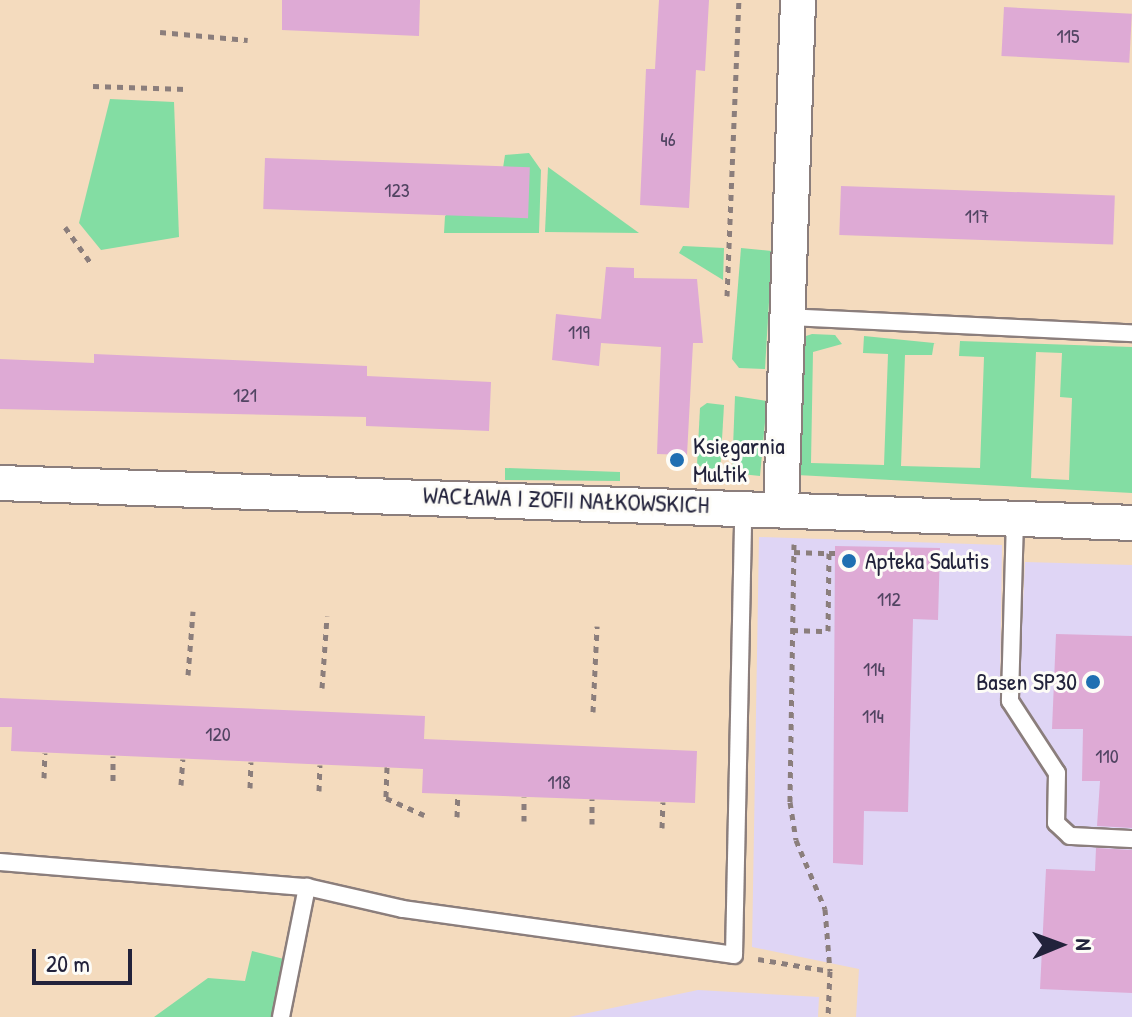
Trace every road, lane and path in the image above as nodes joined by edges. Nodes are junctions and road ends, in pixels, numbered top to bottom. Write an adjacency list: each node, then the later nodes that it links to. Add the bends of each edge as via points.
1 (739, 0): 9 (path)
2 (798, 0): 10 (street)
3 (160, 32): 4 (path)
4 (248, 40)
5 (93, 86): 6 (path)
6 (186, 89)
7 (65, 227): 8 (path)
8 (90, 262)
9 (727, 296)
10 (787, 317): 11 (lane); 14 (street)
11 (1132, 333)
12 (0, 483): 13 (street, WACŁAWA I ZOFII NAŁKOWSKICH)
13 (743, 505): 14 (street, WACŁAWA I ZOFII NAŁKOWSKICH); 48 (lane, via 735,595 734,955 403,909)
14 (781, 508): 15 (street, WACŁAWA I ZOFII NAŁKOWSKICH)
15 (1015, 519): 16 (street, WACŁAWA I ZOFII NAŁKOWSKICH); 46 (lane, via 1010,701 1057,773 1056,823 1070,836)
16 (1132, 523)
17 (794, 552): 22 (path, via 832,553 828,631)
18 (792, 607): 22 (path)
19 (193, 611): 23 (path)
20 (327, 616): 24 (path)
21 (597, 626): 25 (path)
22 (792, 630): 50 (path, via 792,817 825,909)
23 (188, 675)
24 (322, 688)
25 (593, 712)
26 (45, 753): 32 (path)
27 (113, 756): 33 (path)
28 (183, 759): 34 (path)
29 (251, 762): 35 (path)
30 (320, 765): 36 (path)
31 (387, 767): 41 (path, via 386,798)
32 (44, 778)
33 (113, 781)
34 (181, 785)
35 (250, 788)
36 (319, 791)
37 (458, 794): 42 (path)
38 (524, 797): 43 (path)
39 (592, 799): 44 (path)
40 (663, 802): 45 (path)
41 (424, 815)
42 (457, 817)
43 (524, 821)
44 (592, 824)
45 (662, 828)
46 (1132, 839)
47 (0, 862): 48 (lane)
48 (307, 887): 51 (lane)
49 (753, 959): 50 (path)
50 (830, 971): 52 (path)
51 (281, 1017)
52 (828, 1017)

